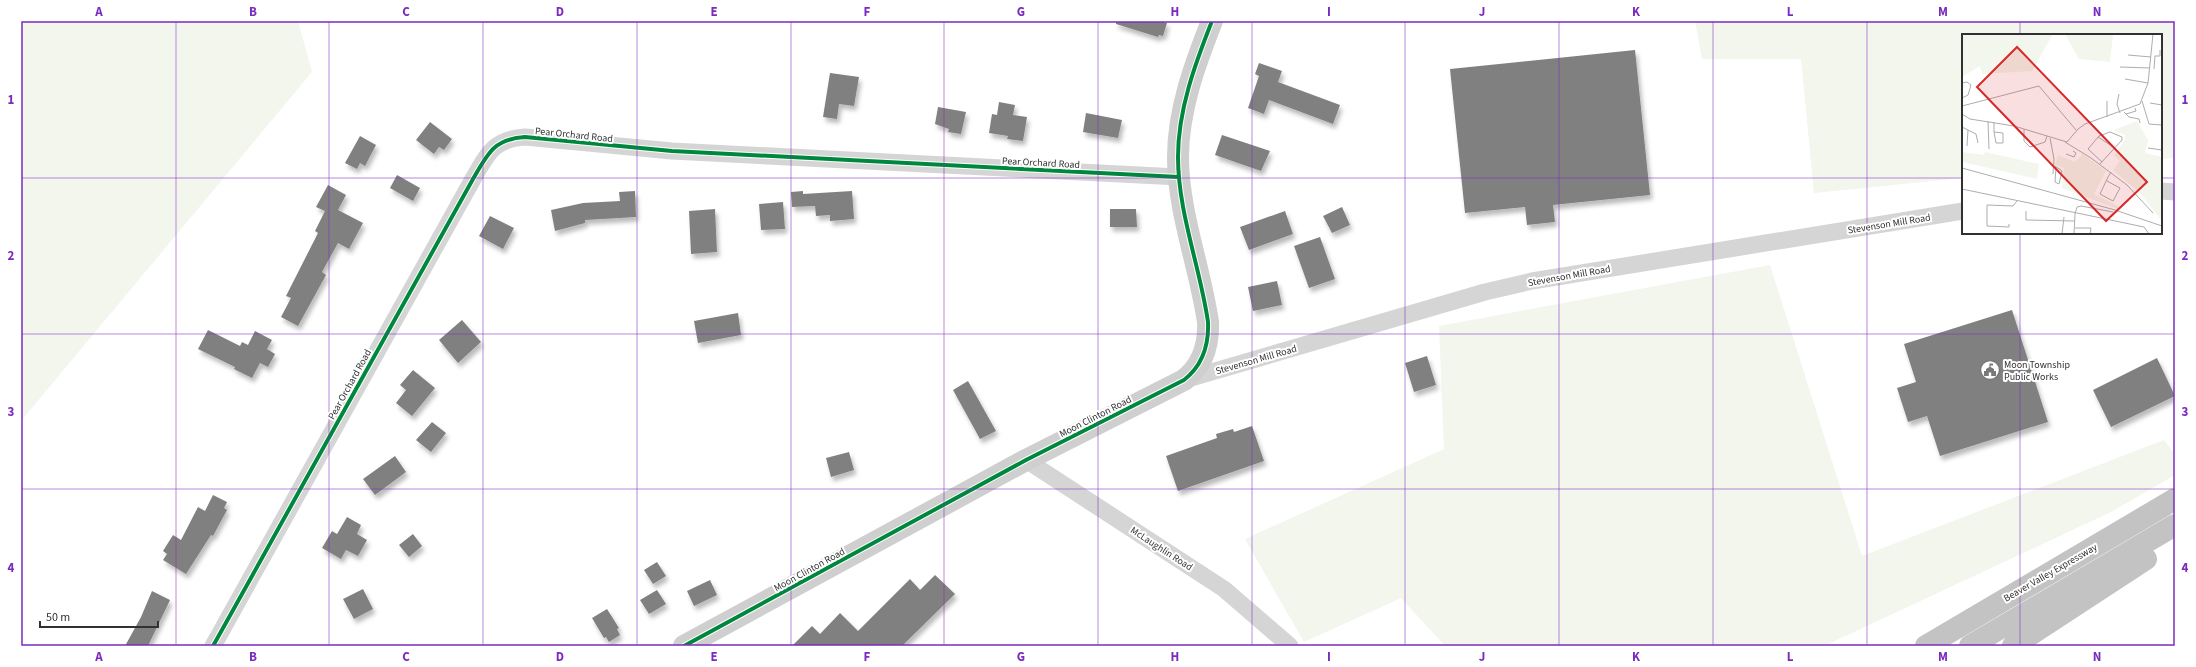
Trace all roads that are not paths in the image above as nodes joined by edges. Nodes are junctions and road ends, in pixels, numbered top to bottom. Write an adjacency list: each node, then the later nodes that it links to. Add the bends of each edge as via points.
1 (1212, 21): 2 (street, Moon Clinton Road, via 1199,53 1186,99 1179,137)
2 (1179, 177): 6 (street, Moon Clinton Road, via 1205,304 1209,336 1206,351 1199,364); 11 (street, Pear Orchard Road, via 680,152 525,137 504,140 488,155 473,179)
3 (2162, 191): 4 (street)
4 (2175, 192)
5 (1962, 211): 6 (street, Stevenson Mill Road, via 1532,281 1478,294)
6 (1184, 380): 7 (street, Moon Clinton Road)
7 (1026, 460): 12 (street, Moon Clinton Road); 13 (street, McLaughlin Road, via 1224,589)
8 (2175, 499): 14 (highway, Beaver Valley Expressway)
9 (2175, 525): 15 (highway)
10 (2175, 539): 16 (highway)
11 (213, 646)
12 (684, 646)
13 (1290, 646)
14 (1926, 646)
15 (1970, 646)
16 (2013, 646)

